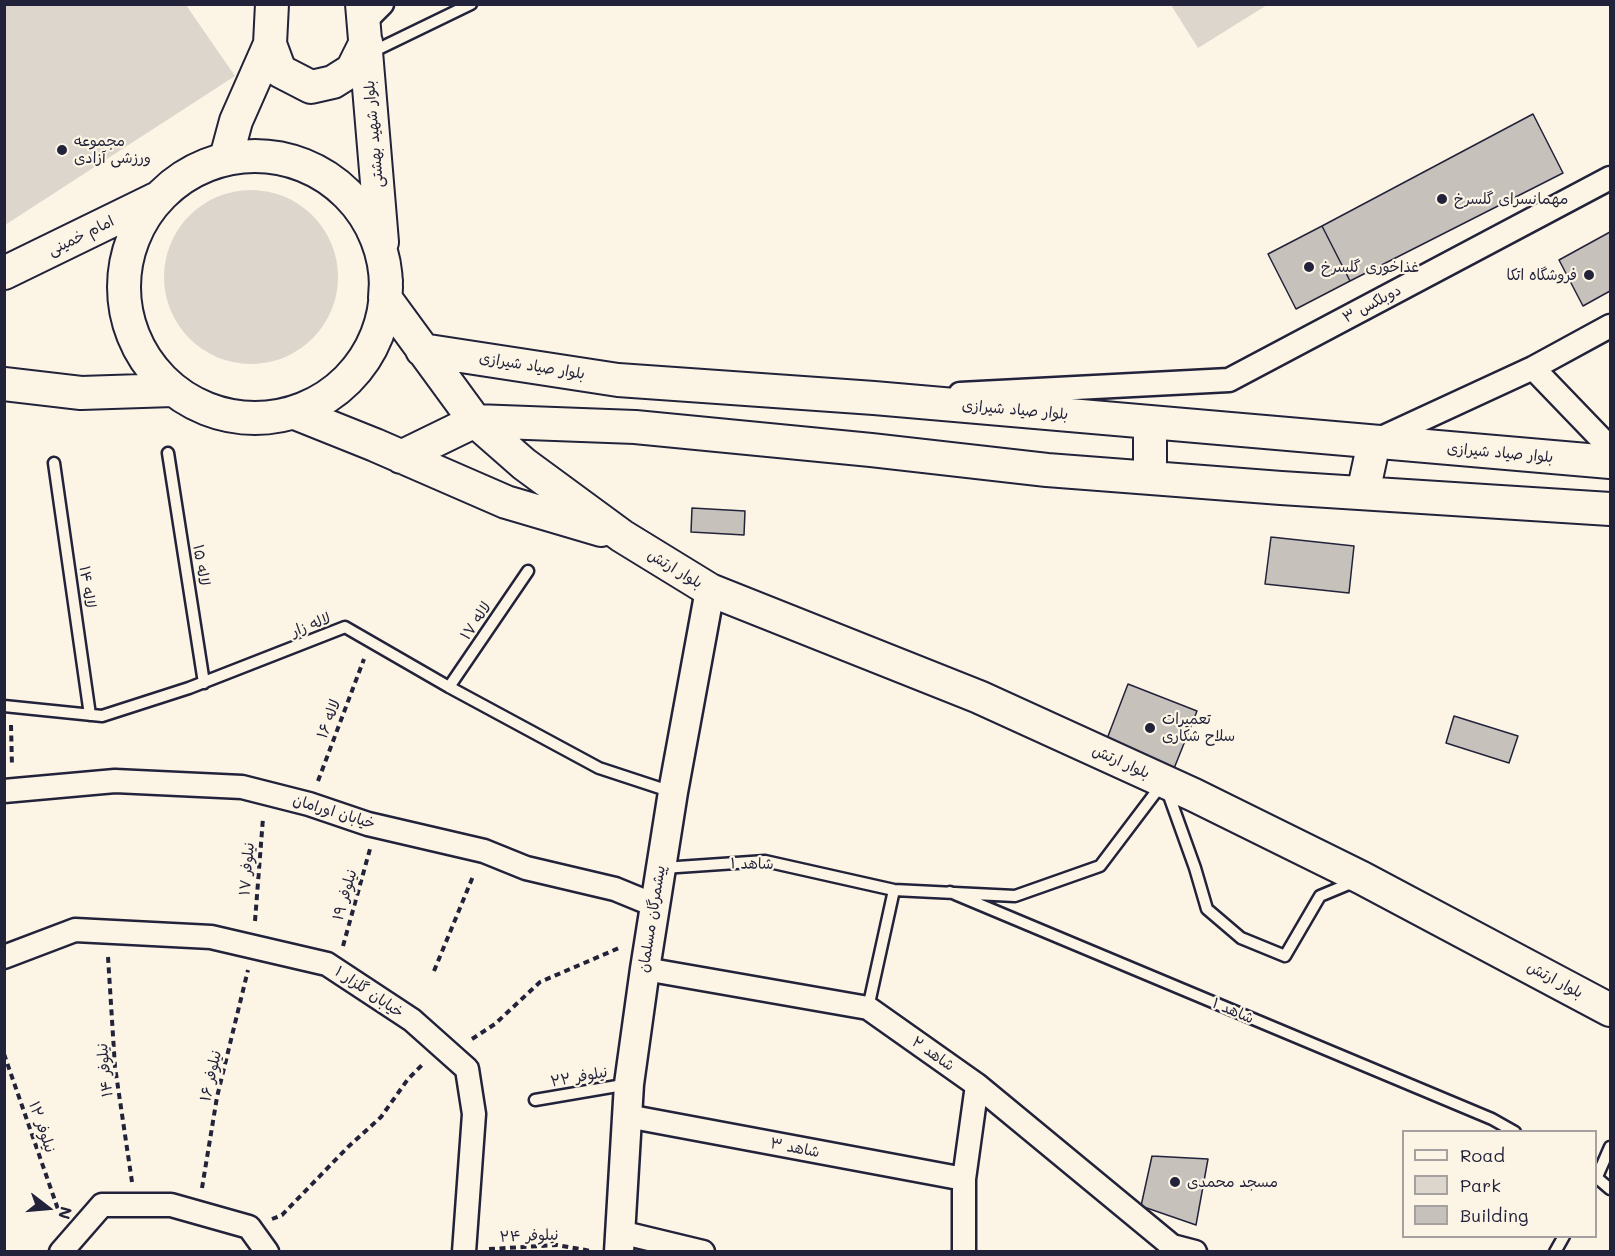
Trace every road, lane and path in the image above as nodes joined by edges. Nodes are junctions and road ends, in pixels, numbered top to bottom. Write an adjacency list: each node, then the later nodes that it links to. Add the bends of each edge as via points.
1 (272, 4): 4 (main road)
2 (471, 4): 3 (lane)
3 (368, 26): 4 (main road, via 352,70 333,82 311,87 280,71); 8 (main road, بلوار شهید بهشتی)
4 (270, 44): 5 (main road, via 236,121)
5 (226, 158): 7 (main road, via 189,173); 8 (main road, via 268,156 309,167 344,190 370,224)
6 (1611, 178): 14 (street, دوبلکس ۳, via 1229,380)
7 (157, 199): 9 (main road, امام خمینی); 15 (main road, via 134,235 124,277 128,319 144,359)
8 (385, 272): 11 (main road, via 385,298); 17 (main road, via 381,324 362,362 333,393)
9 (4, 273)
10 (1611, 326): 12 (street)
11 (422, 350): 16 (main road, بلوار صیاد شیرازی, via 618,380); 18 (main road)
12 (1533, 368): 20 (street); 21 (street)
13 (4, 384): 15 (main road, via 81,393)
14 (1156, 384): 16 (street); 19 (street)
15 (173, 390): 17 (main road, via 210,411 252,419)
16 (874, 398): 19 (main road, بلوار صیاد شیرازی); 22 (main road)
17 (295, 413): 24 (main road)
18 (475, 421): 22 (main road, via 635,427); 24 (main road); 30 (main road, via 524,464)
19 (1150, 422): 20 (main road, بلوار صیاد شیرازی); 27 (main road)
20 (1374, 442): 25 (main road, بلوار صیاد شیرازی); 28 (main road)
21 (1611, 448)
22 (871, 450): 27 (main road)
23 (168, 453): 34 (lane, لاله ۱۵)
24 (401, 457): 30 (main road, via 506,502)
25 (1611, 462)
26 (54, 463): 37 (lane, لاله ۱۴)
27 (1150, 478): 28 (main road)
28 (1363, 493): 29 (main road)
29 (1611, 509)
30 (622, 536): 32 (main road, بلوار ارتش)
31 (528, 571): 35 (lane, لاله ۱۷)
32 (710, 590): 38 (main road, بلوار ارتش, via 979,697); 40 (street, پیشمرگان مسلمان)
33 (370, 642): 34 (lane, لاله زار, via 345,627); 35 (lane, لاله زار); 42 (path, لاله ۱۶)
34 (204, 683): 37 (lane, لاله زار, via 102,716)
35 (449, 687): 40 (lane, لاله زار, via 599,768)
36 (7, 706): 37 (lane, لاله زار); 39 (path)
37 (90, 715)
38 (1164, 781): 46 (main road, بلوار ارتش); 46 (lane, via 1207,909 1241,938 1285,956 1320,896); 48 (lane, شاهد ۱, via 1100,866 1015,896)
39 (8, 791): 41 (street, خیابان اورامان, via 115,781 243,787)
40 (673, 792): 45 (street, پیشمرگان مسلمان)
41 (266, 793): 42 (street, خیابان اورامان); 51 (path, نیلوفر ۱۷)
42 (309, 804): 43 (street, خیابان اورامان)
43 (377, 826): 44 (street, خیابان اورامان); 54 (path, نیلوفر ۱۹)
44 (484, 851): 49 (street, خیابان اورامان, via 526,868 615,889); 55 (path)
45 (660, 868): 47 (lane, شاهد ۱, via 765,861); 49 (street, پیشمرگان مسلمان)
46 (1362, 878): 57 (main road, بلوار ارتش)
47 (894, 890): 48 (lane, شاهد ۱); 56 (lane)
48 (950, 892): 63 (lane, شاهد ۱)
49 (654, 905): 53 (street, پیشمرگان مسلمان)
50 (106, 932): 51 (street, خیابان گلزار ۱, via 211,937); 52 (street, خیابان گلزار ۱, via 75,930); 69 (path, نیلوفر ۱۴, via 116,1067)
51 (253, 946): 54 (street, خیابان گلزار ۱, via 327,964); 70 (path, نیلوفر ۱۶, via 217,1097)
52 (4, 957)
53 (645, 969): 56 (street, شاهد ۲); 59 (street, پیشمرگان مسلمان)
54 (336, 970): 76 (street, خیابان گلزار ۱, via 412,1020 467,1069 474,1114)
55 (435, 971)
56 (868, 1008): 60 (street, شاهد ۲)
57 (1611, 1010)
58 (4, 1054): 73 (path, نیلوفر ۱۲)
59 (629, 1084): 61 (lane, نیلوفر ۲۲); 62 (street, پیشمرگان مسلمان)
60 (977, 1085): 66 (street); 74 (street, شاهد ۲)
61 (535, 1100)
62 (627, 1116): 66 (street, شاهد ۳); 72 (street, پیشمرگان مسلمان)
63 (1513, 1130)
64 (1611, 1148): 65 (lane)
65 (1597, 1176)
66 (963, 1179): 79 (street)
67 (1597, 1179): 68 (lane)
68 (1611, 1190)
69 (135, 1205): 70 (street, via 171,1205); 73 (street, via 102,1205)
70 (198, 1213): 75 (street, via 249,1227)
71 (1563, 1238): 81 (lane)
72 (619, 1242): 78 (street)
73 (65, 1247)
74 (1173, 1249): 80 (street)
75 (267, 1251)
76 (464, 1251): 77 (path, نیلوفر ۲۴, via 556,1245)
77 (595, 1251)
78 (703, 1251)
79 (964, 1251)
80 (1195, 1251)
81 (1555, 1251)

